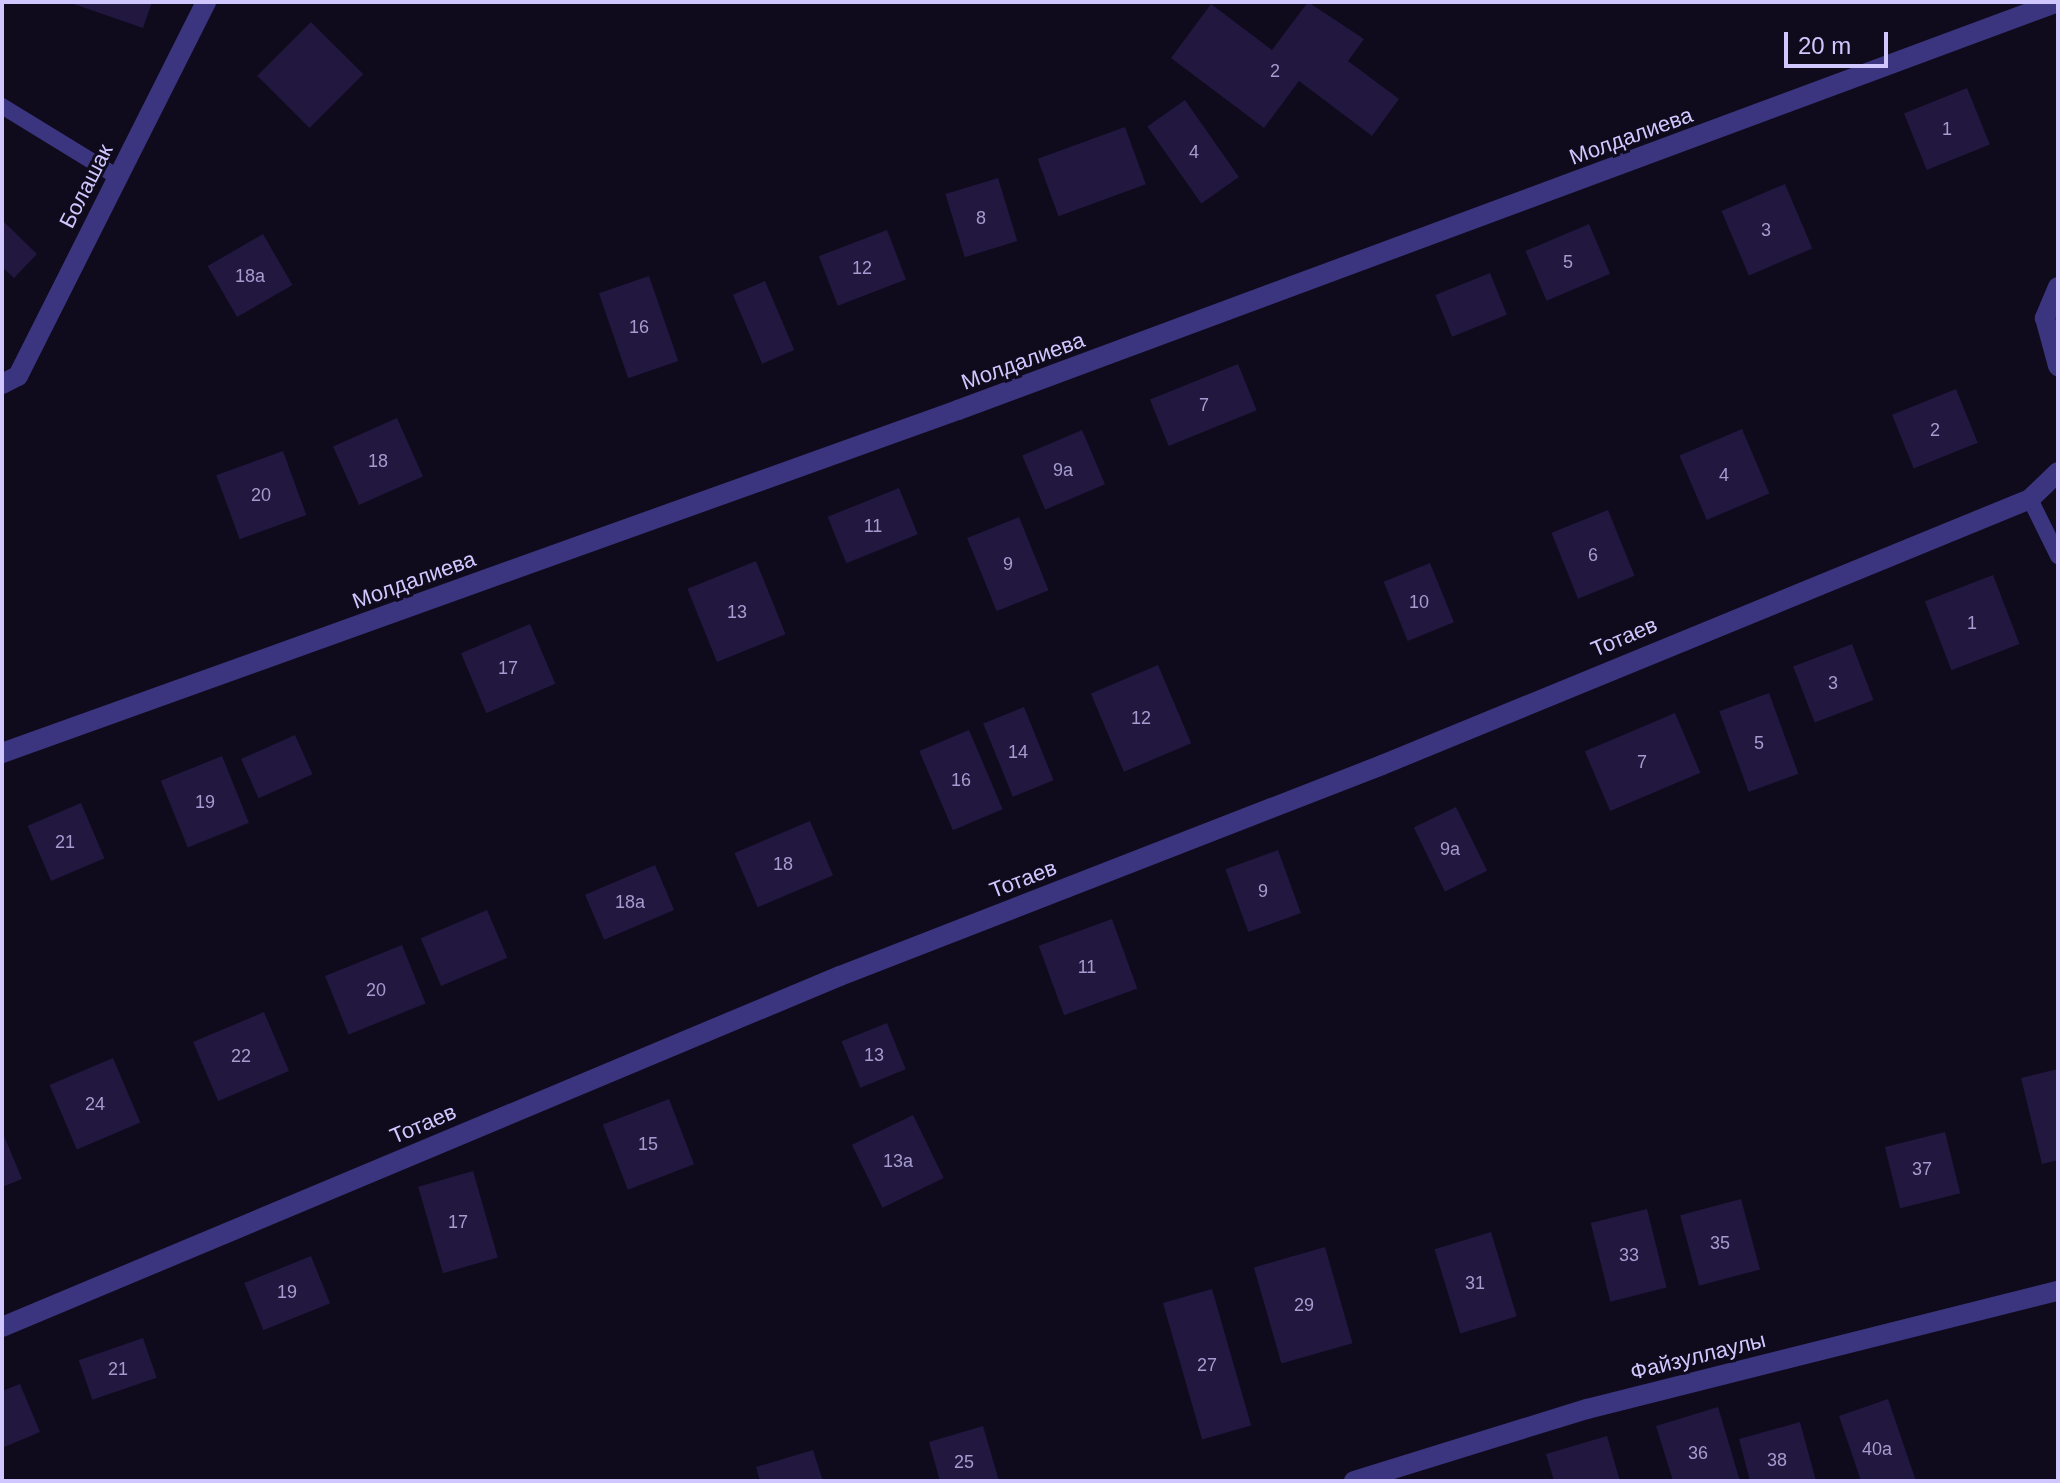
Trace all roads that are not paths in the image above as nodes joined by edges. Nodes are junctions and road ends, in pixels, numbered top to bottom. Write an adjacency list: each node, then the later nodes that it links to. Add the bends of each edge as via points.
1 (206, 2): 4 (street, Болашак)
2 (2058, 2): 11 (street, Молдалиева, via 958,410)
3 (2, 106): 4 (lane)
4 (118, 177): 7 (street, Болашак, via 18,376)
5 (2058, 287): 6 (street, via 2045,318)
6 (2058, 366)
7 (2, 384)
8 (2058, 472): 9 (street, Тотаев)
9 (2030, 499): 10 (lane); 13 (street, Тотаев, via 1382,765 840,976)
10 (2058, 556)
11 (2, 753)
12 (2058, 1291): 14 (street, Файзуллаулы, via 1587,1409)
13 (2, 1327)
14 (1354, 1481)

